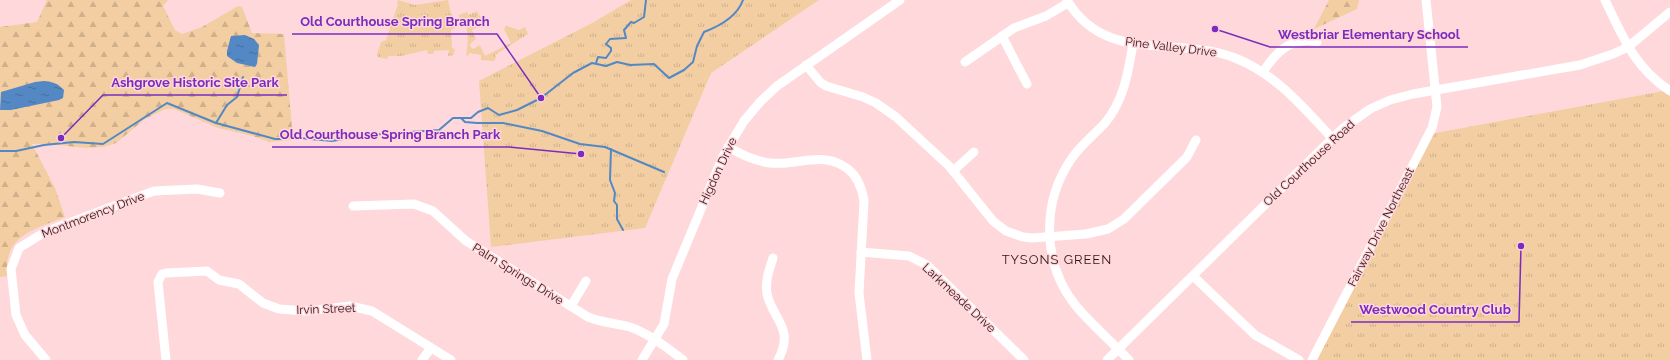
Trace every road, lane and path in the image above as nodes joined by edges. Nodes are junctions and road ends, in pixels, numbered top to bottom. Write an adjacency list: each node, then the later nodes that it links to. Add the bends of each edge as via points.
1 (900, 0): 11 (street, Higdon Drive)
2 (1426, 0): 14 (street, Fairway Drive Northeast)
3 (1605, 0): 9 (street)
4 (1067, 1): 6 (street, via 1051,14 1014,28); 8 (street, Pine Valley Drive, via 1094,28 1115,40)
5 (1670, 12): 9 (street, Old Courthouse Road)
6 (1002, 36): 10 (street); 13 (street)
7 (1317, 42): 12 (street, via 1300,41 1284,48 1272,58)
8 (1133, 44): 12 (street, Pine Valley Drive, via 1216,52 1236,58); 23 (street, via 1128,76 1117,105 1072,158 1058,182 1052,205)
9 (1628, 47): 14 (street, Old Courthouse Road, via 1571,67); 15 (street, via 1648,75)
10 (965, 62)
11 (806, 65): 18 (street, Higdon Drive, via 760,102); 20 (street, via 826,86 863,97 886,110)
12 (1263, 72): 16 (street, Pine Valley Drive, via 1282,87)
13 (1027, 84)
14 (1435, 91): 16 (street, Old Courthouse Road, via 1401,97 1381,104 1352,121); 44 (street, Fairway Drive Northeast, via 1436,114 1429,135)
15 (1670, 91)
16 (1332, 138): 26 (street, Old Courthouse Road)
17 (1196, 140): 23 (street, via 1187,157 1116,225 1097,233)
18 (728, 147): 24 (street, via 759,161 782,163 820,159 843,166 851,172 863,193); 29 (street, Higdon Drive, via 672,279 666,318)
19 (974, 152): 20 (street)
20 (953, 171): 23 (street, via 993,221 1006,231 1023,237)
21 (220, 193): 32 (street, Montmorency Drive, via 197,189 154,191 45,232 19,248 11,269 16,315 25,335)
22 (353, 206): 28 (street, Palm Springs Drive, via 414,204 428,208 466,241)
23 (1050, 236): 31 (street, via 1057,271 1069,295 1084,315)
24 (860, 252): 39 (street, via 859,293); 40 (street, Larkmeade Drive, via 909,256 927,265)
25 (773, 258): 38 (street, via 766,283 770,302 784,332 783,348)
26 (1193, 276): 31 (street, Old Courthouse Road); 43 (street, via 1256,335)
27 (586, 281): 28 (street)
28 (571, 306): 29 (street, Palm Springs Drive, via 599,322 630,328)
29 (654, 340): 36 (street, Higdon Drive); 37 (street, Palm Springs Drive)
30 (431, 348): 33 (street, Irvin Street, via 372,311 350,306 307,311 279,309 263,303 239,284 219,280 207,272 162,274 158,282 158,292); 34 (street); 35 (street, Irvin Street)
31 (1118, 349): 41 (street, Old Courthouse Road); 42 (street)
32 (43, 359)
33 (166, 360)
34 (422, 360)
35 (451, 360)
36 (642, 360)
37 (683, 360)
38 (778, 360)
39 (867, 360)
40 (1024, 360)
41 (1107, 360)
42 (1129, 360)
43 (1299, 360)
44 (1312, 360)

